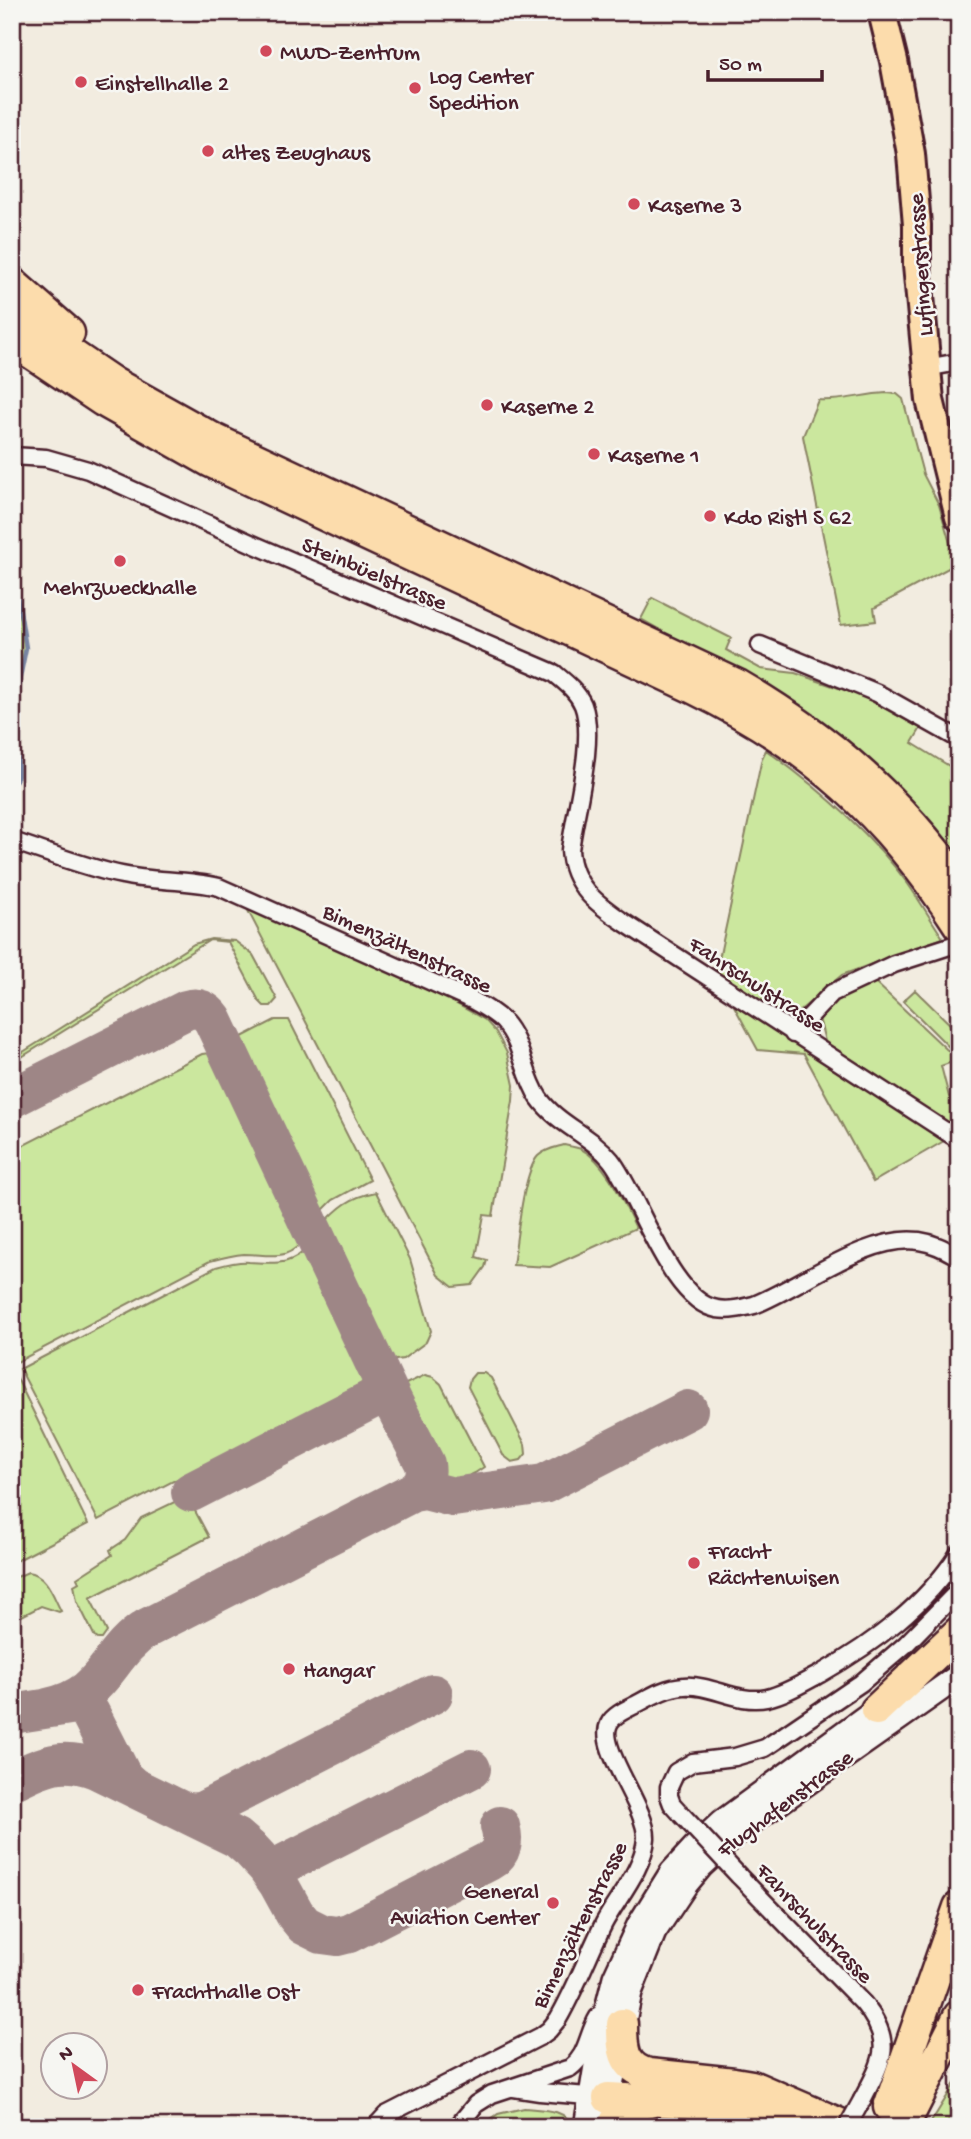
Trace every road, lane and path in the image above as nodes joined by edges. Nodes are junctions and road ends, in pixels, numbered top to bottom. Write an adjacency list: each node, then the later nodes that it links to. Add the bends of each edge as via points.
1 (882, 12): 6 (main road, Lufingerstrasse, via 911,154)
2 (12, 284): 7 (highway)
3 (12, 314): 7 (highway)
4 (12, 340): 15 (highway, via 103,401 211,462 682,682 764,726 861,801 916,862)
5 (959, 362): 6 (street)
6 (926, 368): 9 (main road, Lufingerstrasse, via 934,421)
7 (175, 419): 14 (highway, via 738,685 802,724 861,772 918,831)
8 (12, 456): 12 (street, Steinbüelstrasse, via 46,458 88,470 554,673 572,687 583,705 589,734)
9 (959, 517)
10 (760, 645): 11 (street, via 877,693)
11 (959, 739)
12 (572, 836): 17 (street, Fahrschulstrasse, via 575,874 598,904)
13 (12, 841): 19 (street, Bimenzältenstrasse, via 119,875 219,887 493,1013 513,1036 541,1101 611,1160 676,1276 705,1305 717,1309 754,1305 873,1246 897,1241 938,1245)
14 (959, 884)
15 (959, 925)
16 (959, 943): 17 (street, via 894,964 832,993)
17 (793, 1034): 18 (street, Fahrschulstrasse)
18 (959, 1140)
19 (959, 1257)
20 (959, 1553): 36 (street, Bimenzältenstrasse, via 939,1582 899,1621 803,1683 768,1698 752,1699 686,1685 666,1688 618,1715 609,1724 608,1736 640,1812 645,1845 558,2019 541,2036 386,2115)
21 (959, 1590): 35 (street, Fahrschulstrasse, bridge, via 861,1684 765,1748 693,1762 676,1772 669,1787 669,1796 682,1815 877,2023 883,2041 881,2061)
22 (959, 1632): 25 (highway)
23 (959, 1648): 25 (main road, Flughafenstrasse)
24 (959, 1675): 28 (main road, Flughafenstrasse, via 740,1830 701,1866 654,1932 630,1992)
25 (876, 1710): 28 (main road, Flughafenstrasse, via 752,1798 672,1872 653,1898 615,1977)
26 (959, 1907): 35 (highway)
27 (959, 1961): 35 (highway)
28 (615, 2013): 30 (street, Flughafenstrasse, via 592,2027 581,2058 570,2068); 31 (highway, via 630,2063 644,2073); 33 (main road, Flughafenstrasse)
29 (959, 2016): 35 (highway)
30 (545, 2077): 32 (street, Flughafenstrasse); 33 (street, Flughafenstrasse)
31 (679, 2078): 33 (highway); 42 (highway, via 752,2087)
32 (511, 2088): 33 (street, via 540,2092); 37 (street, Flughafenstrasse, via 484,2099)
33 (600, 2089): 34 (highway); 38 (main road); 39 (main road)
34 (658, 2101): 40 (highway, via 629,2107 619,2113); 41 (highway, via 738,2108)
35 (889, 2118): 42 (street, Fahrschulstrasse, bridge)
36 (374, 2127)
37 (457, 2127)
38 (586, 2127)
39 (603, 2127)
40 (613, 2127)
41 (802, 2127)
42 (847, 2127)

